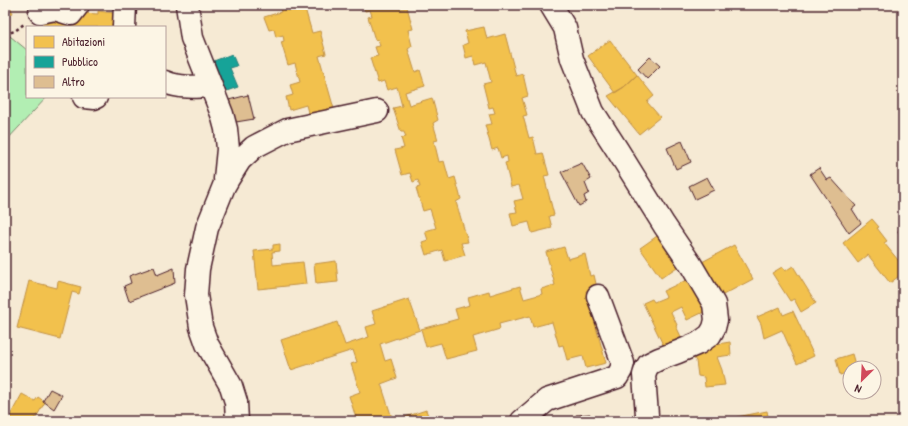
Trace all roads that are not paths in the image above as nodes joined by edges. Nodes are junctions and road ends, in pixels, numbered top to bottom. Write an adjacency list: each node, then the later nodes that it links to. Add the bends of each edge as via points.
1 (78, 5): 5 (street, via 71,14 55,9)
2 (125, 5): 6 (street)
3 (187, 5): 8 (street, via 192,38)
4 (551, 5): 14 (street, via 565,28 572,59 593,112 714,304 716,320 710,335 699,343 649,364 644,375)
5 (40, 12)
6 (124, 26)
7 (166, 82): 8 (street, via 196,87)
8 (211, 86): 10 (street, via 226,129 228,149)
9 (377, 111): 10 (street, via 287,130 254,147 240,160)
10 (224, 186): 12 (street, via 206,228 196,295 201,327 207,344 231,386 236,402)
11 (598, 296): 13 (street, via 623,363 617,377 547,400)
12 (237, 421)
13 (522, 421)
14 (646, 421)

